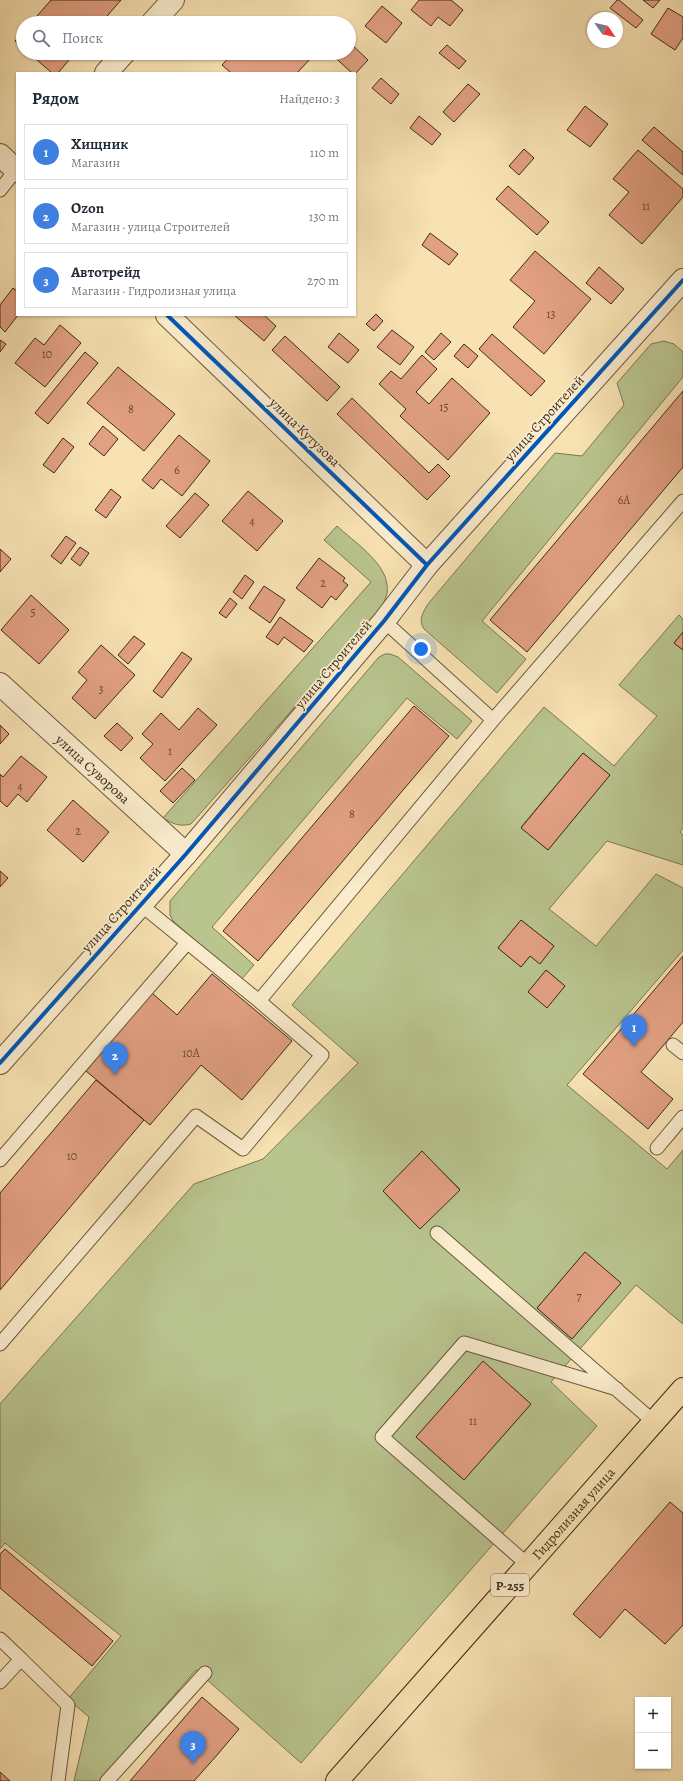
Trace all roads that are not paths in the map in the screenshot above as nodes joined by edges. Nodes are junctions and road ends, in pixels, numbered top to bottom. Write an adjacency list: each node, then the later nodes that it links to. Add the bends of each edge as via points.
1 (174, 0): 2 (street)
2 (159, 16)
3 (118, 60): 4 (street)
4 (107, 72)
5 (0, 155): 6 (street)
6 (16, 169)
7 (16, 171): 8 (lane)
8 (0, 190)
9 (680, 288): 12 (street, улица Строителей)
10 (168, 316): 12 (street, улица Кутузова)
11 (683, 501): 15 (lane)
12 (427, 565): 13 (street, улица Строителей)
13 (384, 621): 15 (lane); 16 (street, улица Строителей)
14 (0, 684): 16 (street, улица Суворова)
15 (494, 720): 19 (lane)
16 (186, 854): 17 (street, улица Строителей)
17 (140, 904): 18 (lane); 20 (street, улица Строителей)
18 (187, 943): 19 (lane); 23 (lane)
19 (259, 1001): 25 (lane, via 322,1055 242,1149 196,1116)
20 (0, 1063)
21 (683, 1117): 22 (lane)
22 (657, 1148)
23 (0, 1160)
24 (437, 1233): 26 (lane)
25 (0, 1344)
26 (617, 1389): 28 (lane); 29 (lane, via 464,1343 382,1437)
27 (683, 1389): 28 (highway, Гидролизная улица / Р-255)
28 (654, 1422): 29 (highway, Гидролизная улица / Р-255)
29 (528, 1565): 36 (highway, Гидролизная улица / Р-255)
30 (0, 1639): 31 (lane)
31 (21, 1659): 33 (lane); 34 (lane, via 68,1705)
32 (204, 1673): 35 (lane)
33 (0, 1682)
34 (58, 1781)
35 (106, 1781)
36 (337, 1781)

